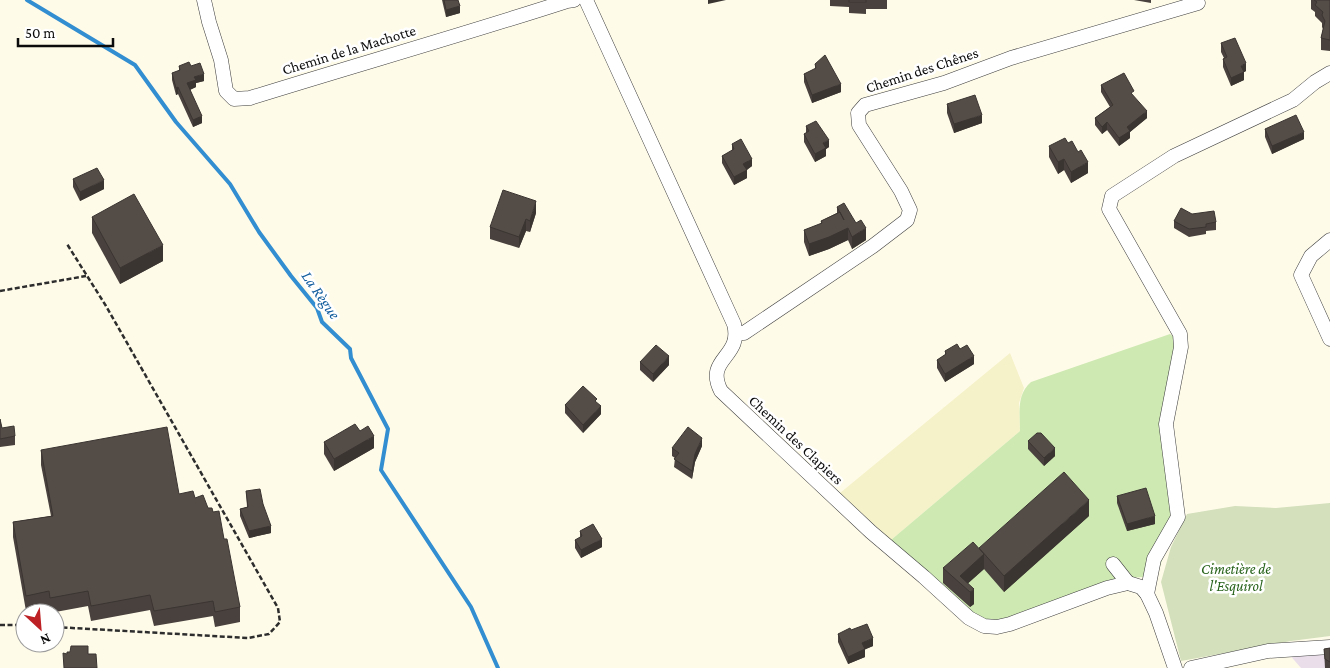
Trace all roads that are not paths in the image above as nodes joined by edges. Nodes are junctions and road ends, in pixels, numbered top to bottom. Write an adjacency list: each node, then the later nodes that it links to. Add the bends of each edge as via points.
1 (204, 0): 2 (street, Chemin de la Machotte, via 226,90 234,99 250,98)
2 (574, 0)
3 (586, 0): 7 (street)
4 (1198, 3): 7 (street, Chemin des Chênes, via 865,105 858,114 859,124 901,190 910,210 907,220 744,333)
5 (1330, 74): 11 (street, via 1293,100 1174,156 1112,196 1108,209 1180,334 1166,424 1178,517 1154,559)
6 (1330, 240): 8 (street, via 1311,256 1302,275)
7 (736, 332): 10 (street, Chemin des Clapiers, via 736,341 716,372 721,391 871,532 969,618 984,626 997,627)
8 (1330, 339)
9 (1113, 564): 10 (street)
10 (1128, 583): 11 (street, via 1141,587)
11 (1147, 594): 13 (street)
12 (1330, 647): 14 (street, via 1268,651)
13 (1175, 668)
14 (1191, 668)

